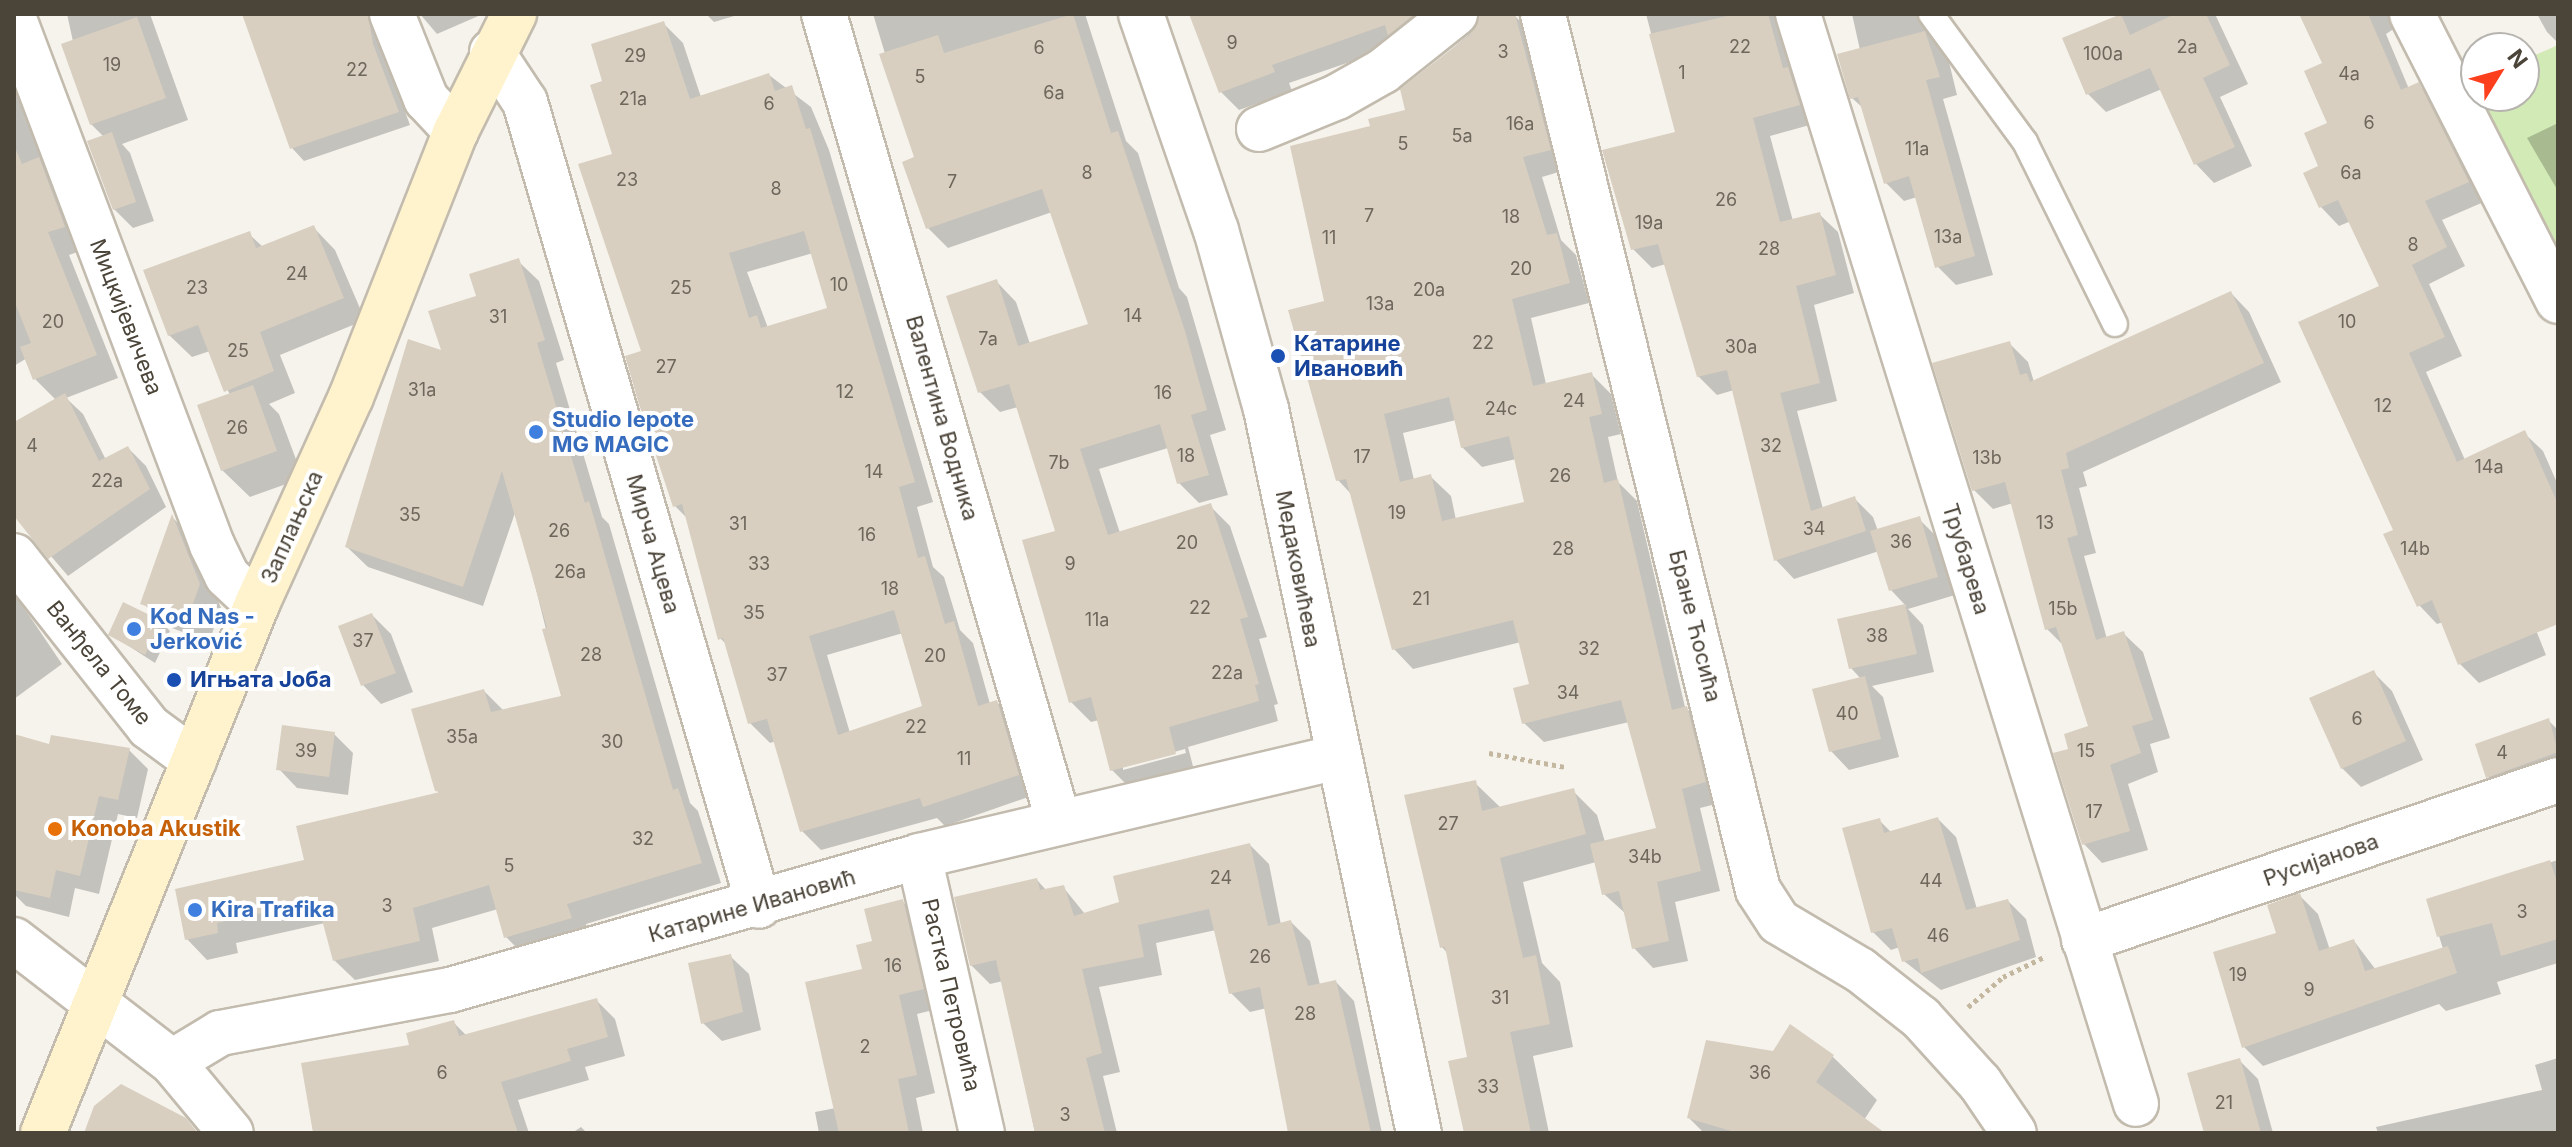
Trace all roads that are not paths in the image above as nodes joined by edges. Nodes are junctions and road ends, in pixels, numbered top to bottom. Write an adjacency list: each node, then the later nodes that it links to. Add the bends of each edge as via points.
1 (392, 14): 13 (street, via 426,99)
2 (514, 14): 11 (main road, Заплањска)
3 (824, 14): 21 (street, Валентина Водника)
4 (1141, 14): 18 (street, Медаковићева, via 1192,153 1244,326)
5 (1455, 14): 12 (street, via 1383,71 1337,97)
6 (1543, 14): 33 (street, Бране Ћосића, via 1758,890 1779,922 1860,970 1941,1038)
7 (1798, 14): 25 (street, Трубарева)
8 (1931, 14): 15 (lane, via 2025,142)
9 (2412, 14): 14 (street)
10 (14, 19): 17 (street, Мицкијевичева, via 212,545 227,576)
11 (492, 52): 13 (main road, Заплањска); 23 (street, Мирча Ацева, via 525,102)
12 (1259, 129)
13 (456, 131): 17 (main road, Заплањска, via 351,397)
14 (2558, 301)
15 (2115, 324)
16 (14, 556): 19 (street, Ванђела Томе, via 149,727)
17 (257, 604): 19 (main road, Заплањска)
18 (1338, 757): 21 (street, Катарине Ивановић); 32 (street, Медаковићева)
19 (194, 760): 26 (main road, Заплањска)
20 (2558, 780): 25 (street, Русијанова)
21 (1059, 823): 22 (street, Катарине Ивановић)
22 (919, 856): 23 (street, Катарине Ивановић); 31 (street, Растка Петровића)
23 (759, 906): 27 (street, Катарине Ивановић, via 450,990 220,1033)
24 (14, 940): 26 (street)
25 (2084, 940): 28 (street, Трубарева)
26 (97, 1005): 27 (street); 29 (main road, Заплањска)
27 (172, 1062): 30 (street)
28 (2136, 1104)
29 (43, 1133)
30 (231, 1133)
31 (982, 1133)
32 (1419, 1133)
33 (2014, 1133)

